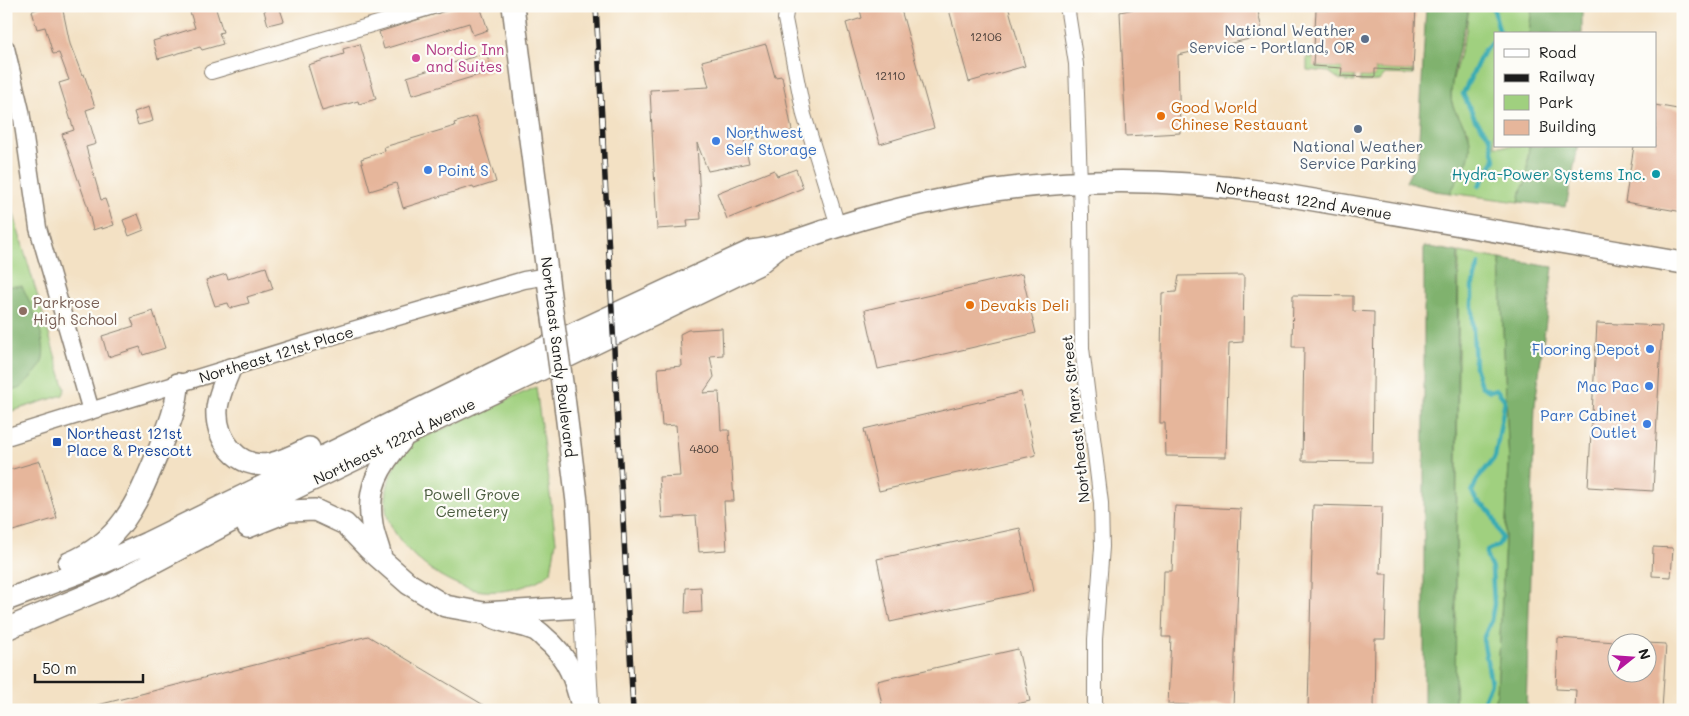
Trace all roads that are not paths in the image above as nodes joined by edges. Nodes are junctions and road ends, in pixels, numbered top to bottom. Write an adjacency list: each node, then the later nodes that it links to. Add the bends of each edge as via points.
1 (436, 6): 6 (street)
2 (513, 6): 11 (main road, Northeast Sandy Boulevard)
3 (787, 6): 8 (street, via 785,19 804,115)
4 (1067, 6): 7 (street, Northeast Marx Street, via 1076,64)
5 (6, 48): 14 (street, via 21,111 38,228)
6 (211, 72)
7 (1080, 183): 8 (main road, Northeast 122nd Avenue, via 1022,187 952,198); 10 (main road, Northeast 122nd Avenue, via 1162,182 1246,189); 27 (street, Northeast Marx Street, via 1082,348 1101,503)
8 (838, 226): 9 (main road, Northeast 122nd Avenue)
9 (780, 247): 15 (main road, Northeast 122nd Avenue, via 757,265); 17 (main road, Northeast 122nd Avenue, via 751,250 709,269)
10 (1683, 263)
11 (548, 276): 12 (street, Northeast 121st Place, via 524,280 346,332); 22 (main road, Northeast Sandy Boulevard, bridge, via 577,502)
12 (230, 369): 13 (street, Northeast 121st Place); 17 (main road, via 217,408 218,424 227,446 242,461 268,464 311,447)
13 (178, 384): 14 (street, Northeast 121st Place); 20 (main road, via 177,405 138,501 111,537 93,552)
14 (91, 411): 16 (street, Northeast 121st Place)
15 (407, 435): 18 (main road, Northeast 122nd Avenue); 19 (main road, via 385,459 372,490 372,525)
16 (6, 437)
17 (344, 446): 21 (main road, Northeast 122nd Avenue, via 89,569)
18 (218, 529): 19 (main road, via 250,526 288,511 315,510 345,524); 24 (main road, Northeast 122nd Avenue, via 111,585)
19 (381, 558): 23 (main road, via 409,584 434,601)
20 (6, 592)
21 (6, 600)
22 (583, 607): 23 (main road); 26 (main road, Northeast Sandy Boulevard)
23 (484, 613): 25 (main road, via 507,624 534,629 550,642 562,654 574,676)
24 (6, 629)
25 (583, 710)
26 (589, 710)
27 (1094, 710)

